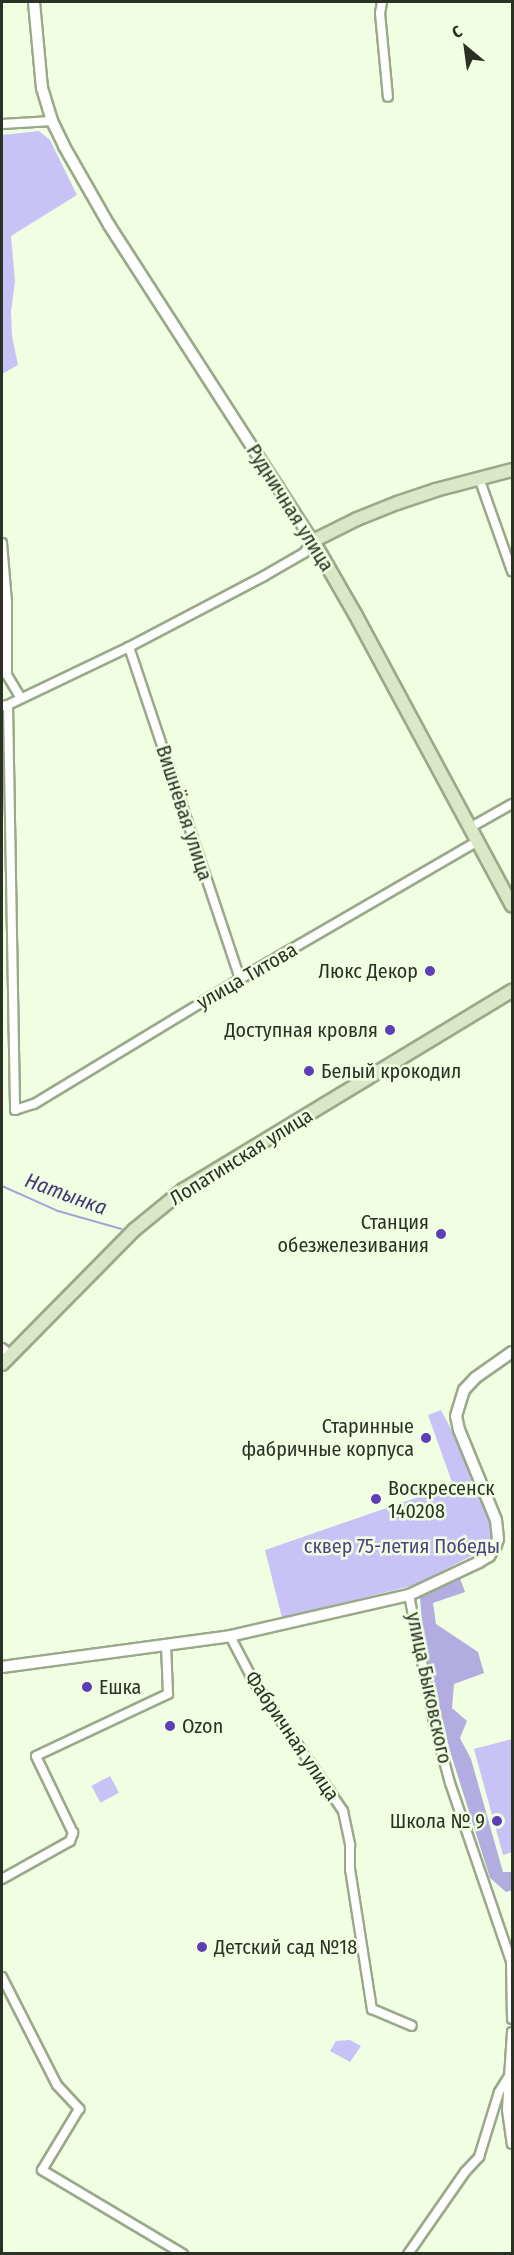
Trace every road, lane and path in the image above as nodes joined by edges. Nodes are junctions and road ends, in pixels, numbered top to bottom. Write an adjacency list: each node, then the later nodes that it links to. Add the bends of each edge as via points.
1 (34, 2): 4 (street, Рудничная улица, via 42,88)
2 (382, 2): 3 (street)
3 (388, 97)
4 (52, 121): 5 (street); 8 (street, Рудничная улица, via 109,225)
5 (2, 124)
6 (513, 470): 7 (main road)
7 (478, 478): 8 (main road, via 397,503); 10 (street)
8 (313, 541): 11 (street, via 304,553); 15 (main road, Рудничная улица)
9 (2, 543): 12 (street, via 6,663 10,684)
10 (513, 571)
11 (129, 647): 12 (street); 18 (street, Вишнёвая улица)
12 (21, 698): 13 (street)
13 (5, 705): 18 (street, улица Титова, via 15,1110 33,1104)
14 (513, 804): 15 (street)
15 (471, 827): 16 (main road, Рудничная улица)
16 (478, 841): 17 (main road, Рудничная улица); 18 (street, улица Титова)
17 (513, 905)
18 (240, 979)
19 (513, 991): 20 (main road, Лопатинская улица, via 183,1190 120,1243)
20 (6, 1351): 22 (main road, Лопатинская улица)
21 (513, 1352): 23 (street, via 464,1390 456,1416 496,1520 496,1545 479,1562)
22 (2, 1364)
23 (409, 1595): 24 (street, улица Быковского); 29 (street, улица Быковского, via 439,1743 511,1961)
24 (231, 1636): 25 (street, улица Быковского); 30 (street, Фабричная улица, via 253,1680 343,1811 372,2009)
25 (166, 1644): 26 (street, улица Быковского); 27 (street, via 168,1694 36,1756 73,1833 70,1841)
26 (2, 1667)
27 (2, 1879)
28 (2, 1977): 34 (street, via 57,2085 79,2109 42,2170)
29 (513, 2019)
30 (412, 2026)
31 (513, 2032): 32 (street)
32 (509, 2076): 33 (street, via 507,2110); 35 (street, via 499,2092 479,2157)
33 (513, 2144)
34 (183, 2253)
35 (408, 2253)

